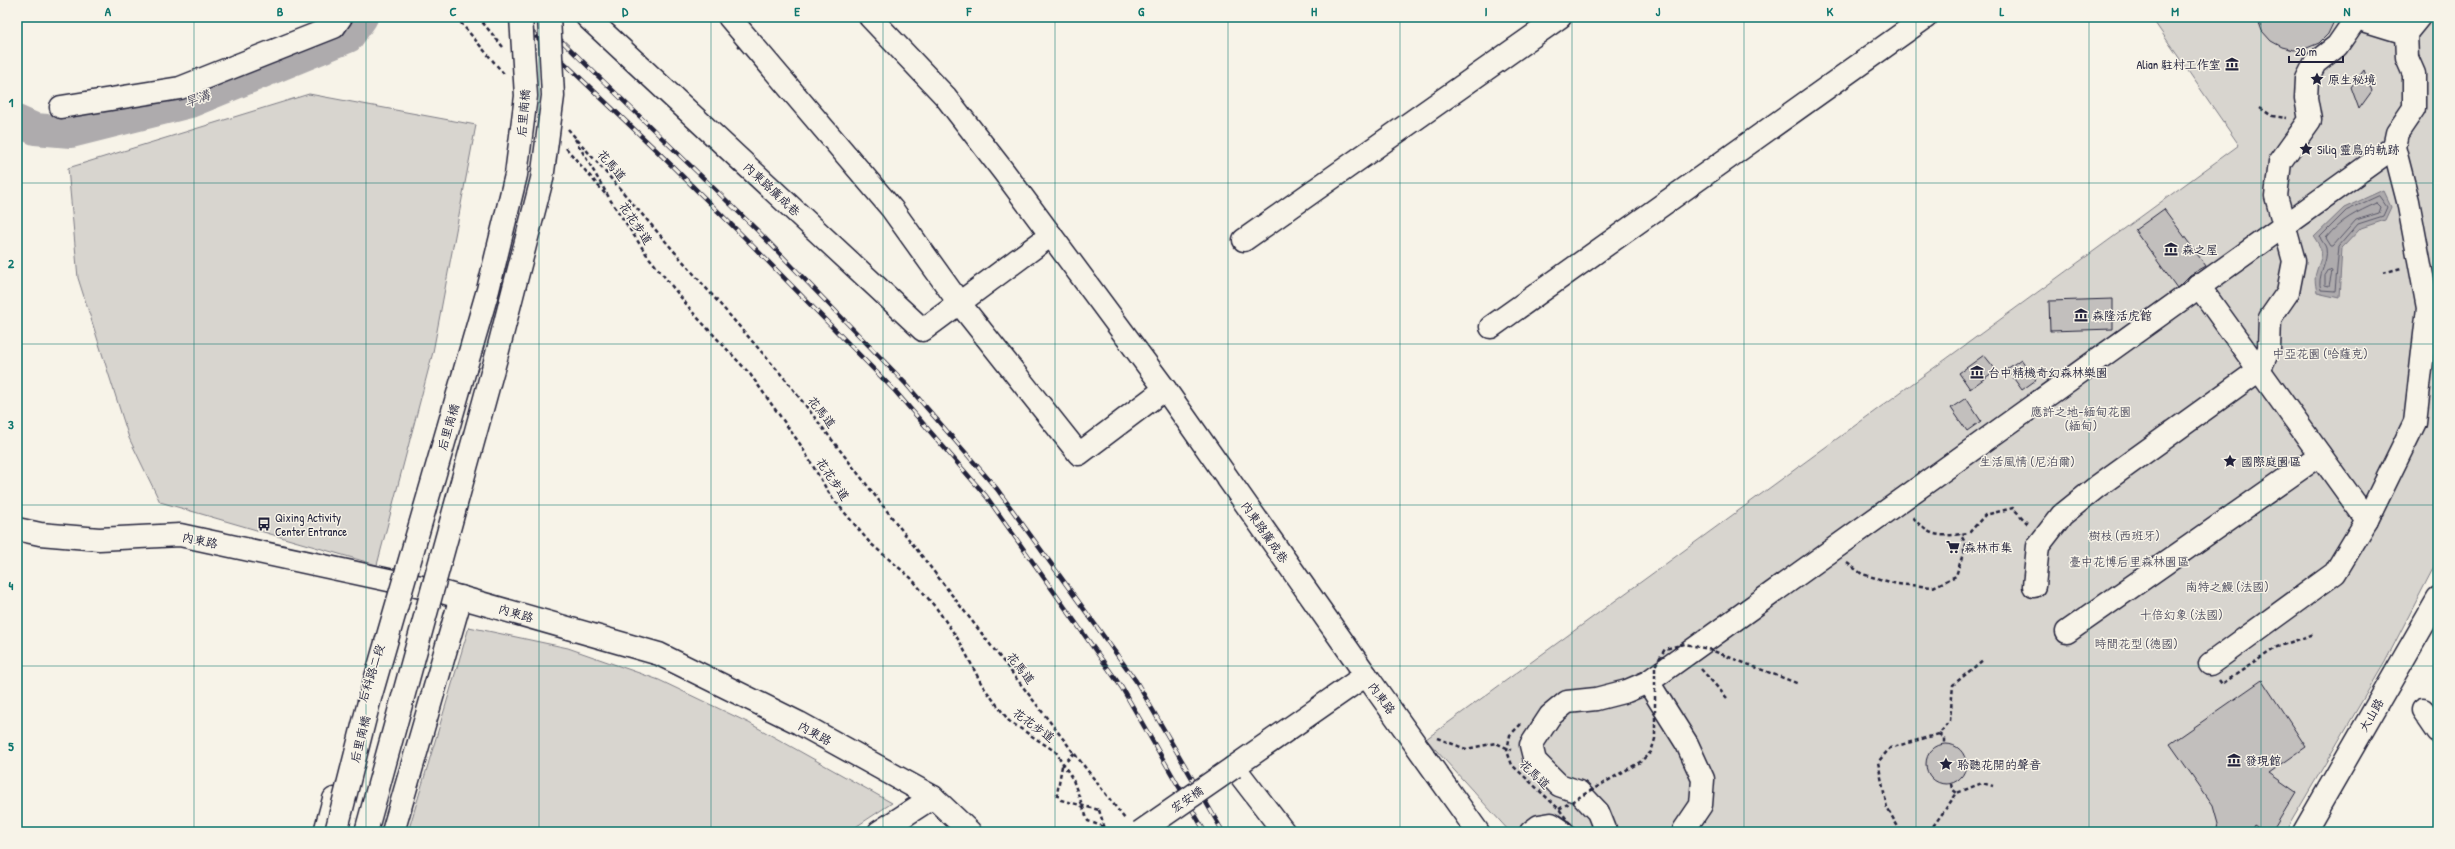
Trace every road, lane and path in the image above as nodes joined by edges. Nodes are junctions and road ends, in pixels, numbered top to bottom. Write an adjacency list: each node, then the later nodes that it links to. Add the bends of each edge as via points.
1 (341, 17): 13 (street, via 334,27 180,88)
2 (478, 17): 12 (path)
3 (521, 17): 66 (street, 后里南橋, bridge, via 526,96 516,175 488,290 372,691)
4 (549, 17): 67 (street, bridge, via 553,96 542,179 496,358)
5 (587, 17): 23 (street, 內東路廣成巷, via 923,330)
6 (729, 17): 23 (street, via 892,209)
7 (870, 17): 20 (street, via 945,96)
8 (1560, 17): 21 (street)
9 (1926, 17): 24 (street)
10 (2357, 18): 11 (street); 15 (street, via 2337,46 2315,63 2307,79 2306,98)
11 (2412, 25): 18 (street, via 2407,58 2414,74 2414,108 2397,133)
12 (508, 54)
13 (61, 107)
14 (2260, 108): 15 (path, via 2272,116)
15 (2310, 120): 19 (street, via 2280,162 2276,196)
16 (567, 127): 17 (path, 花馬道)
17 (572, 133): 53 (path, 花馬道, via 785,379); 55 (path, 花花步道, via 611,201 647,255 695,315 750,374 800,444 830,495 870,543 911,578 937,609 960,642 982,685 1009,721 1056,752)
18 (2394, 147): 19 (street); 29 (street, via 2408,201 2428,308 2415,422)
19 (2284, 224): 22 (street); 25 (street, via 2294,261 2288,292 2270,318 2269,349)
20 (1051, 235): 23 (street, 內東路廣成巷); 26 (street, 內東路廣成巷)
21 (1244, 240)
22 (2198, 285): 25 (street); 28 (street)
23 (960, 304): 26 (street, via 1079,454)
24 (1491, 327)
25 (2259, 370): 27 (street); 32 (street, via 2098,486 2062,515)
26 (1165, 389): 43 (street, 內東路廣成巷)
27 (2320, 455): 29 (street); 38 (street)
28 (1900, 500): 31 (path, via 1920,525 1938,536); 33 (street)
29 (2367, 520): 42 (street, via 2335,573)
30 (17, 529): 34 (street, 內東路, via 40,534 99,539 180,535)
31 (1960, 534): 32 (path, via 1969,533 1985,516 2013,508 2028,523); 33 (path, via 1966,544 1956,576 1933,587 1897,584 1862,574)
32 (2038, 546): 35 (street)
33 (1829, 550): 40 (street)
34 (400, 584): 36 (street, 內東路); 65 (street, 后科路二段, via 357,715)
35 (2034, 586)
36 (461, 597): 60 (street, 內東路, via 659,654 798,723); 68 (street)
37 (2438, 599): 80 (street, 大山路)
38 (2067, 632)
39 (2314, 634): 42 (path, via 2277,647 2222,684)
40 (1689, 652): 44 (street); 46 (path, via 1707,677)
41 (1984, 659): 51 (path, via 1953,685 1950,721)
42 (2210, 664)
43 (1366, 675): 56 (street, 內東路); 73 (street, 內東路)
44 (1648, 682): 54 (street, via 1627,691 1567,702 1550,716 1531,745); 64 (street, via 1687,744 1704,779 1701,805)
45 (1799, 684): 61 (path, bridge, via 1708,650 1685,644 1665,649 1655,666 1655,739 1651,752 1640,762)
46 (1727, 698)
47 (2423, 710): 49 (street)
48 (1521, 724): 61 (path, 花馬道, bridge, via 1510,735 1506,751 1512,765)
49 (2438, 732)
50 (1433, 733): 54 (path, via 1438,739 1466,749 1496,743)
51 (1939, 734): 52 (path, via 1944,738); 78 (path, via 1890,748 1878,762 1887,808)
52 (1944, 744)
53 (1075, 752): 55 (path); 62 (path, 花馬道)
54 (1535, 761): 77 (street, via 1559,785 1579,792 1598,812)
55 (1062, 764): 63 (path, 花花步道, via 1073,780 1088,821); 63 (path, bridge, via 1057,794 1061,800 1099,810)
56 (1234, 767): 62 (street, 宏安橋, bridge); 72 (street)
57 (1951, 784): 59 (path)
58 (1993, 786): 59 (path, via 1982,783)
59 (1957, 793): 79 (path)
60 (933, 797): 69 (street); 70 (street, 內東路)
61 (1559, 808): 76 (path, 花馬道, bridge)
62 (1133, 826)
63 (1104, 827): 71 (path)
64 (1683, 831)
65 (324, 832)
66 (336, 832)
67 (366, 832)
68 (393, 832)
69 (879, 832)
70 (970, 832)
71 (1106, 832)
72 (1284, 832)
73 (1478, 832)
74 (1531, 832): 75 (street, via 1539,826 1551,824)
75 (1563, 832)
76 (1576, 832)
77 (1606, 832)
78 (1901, 832)
79 (1929, 832)
80 (2304, 832)

